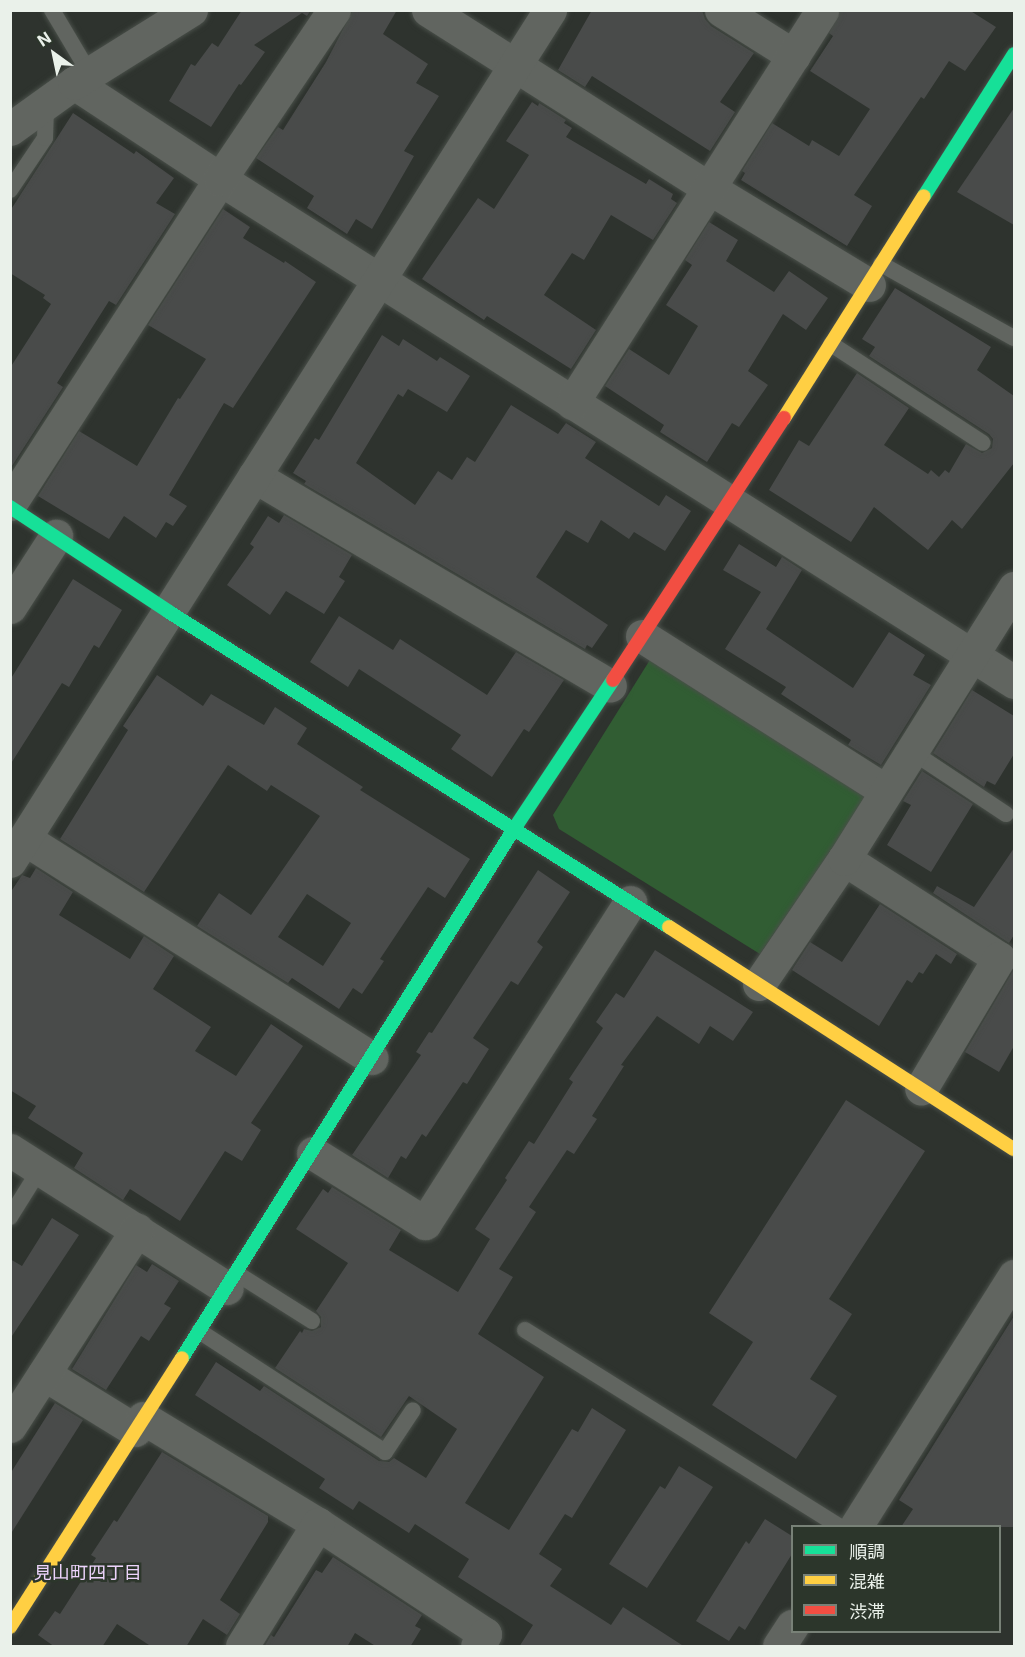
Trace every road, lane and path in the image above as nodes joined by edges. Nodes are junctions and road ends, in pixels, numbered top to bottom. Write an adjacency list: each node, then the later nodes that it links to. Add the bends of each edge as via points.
1 (52, 10): 11 (lane)
2 (191, 10): 11 (street)
3 (334, 10): 14 (street)
4 (429, 10): 10 (street)
5 (550, 10): 10 (street)
6 (721, 10): 9 (street)
7 (822, 10): 9 (street)
8 (1014, 54): 17 (street)
9 (794, 56): 15 (street)
10 (514, 65): 15 (street); 18 (street)
11 (82, 78): 12 (street); 14 (street)
12 (46, 103): 13 (street); 16 (lane, via 45,138)
13 (10, 129)
14 (220, 179): 18 (street); 25 (street)
15 (709, 188): 17 (street); 21 (street)
16 (10, 190)
17 (875, 274): 19 (lane); 20 (street)
18 (378, 278): 21 (street); 23 (street)
19 (1014, 338)
20 (831, 344): 22 (lane); 24 (street)
21 (572, 403): 24 (street)
22 (983, 443)
23 (254, 476): 29 (street); 33 (street)
24 (730, 502): 30 (street); 31 (street)
25 (10, 506): 26 (street)
26 (56, 536): 28 (street); 29 (street)
27 (1014, 588): 31 (street)
28 (10, 607)
29 (169, 612): 37 (street); 38 (street)
30 (642, 636): 33 (street); 35 (street)
31 (971, 655): 32 (street); 34 (street)
32 (1014, 682)
33 (610, 686): 37 (street)
34 (911, 751): 35 (street); 36 (lane)
35 (886, 791): 39 (street)
36 (1006, 814)
37 (514, 829): 40 (street); 42 (street)
38 (18, 850): 42 (street)
39 (844, 859): 41 (street); 43 (street, via 999,958)
40 (630, 902): 41 (street); 46 (street, via 425,1223)
41 (759, 984): 43 (street)
42 (372, 1058): 46 (street)
43 (921, 1089): 44 (street)
44 (1014, 1149)
45 (10, 1150): 47 (street)
46 (312, 1153): 51 (street)
47 (40, 1169): 48 (lane); 49 (street)
48 (10, 1217)
49 (137, 1230): 51 (street); 55 (street)
50 (1014, 1276): 61 (street)
51 (232, 1281): 52 (lane); 54 (street)
52 (312, 1321)
53 (525, 1330): 60 (lane)
54 (199, 1331): 56 (lane, via 385,1452); 57 (street)
55 (44, 1374): 57 (street); 58 (street)
56 (413, 1410)
57 (139, 1424): 59 (street); 62 (street)
58 (10, 1426)
59 (318, 1524): 64 (street); 65 (street, via 485,1634)
60 (836, 1525)
61 (857, 1525)
62 (11, 1625)
63 (791, 1628): 66 (street)
64 (242, 1647)
65 (477, 1647)
66 (779, 1647)

